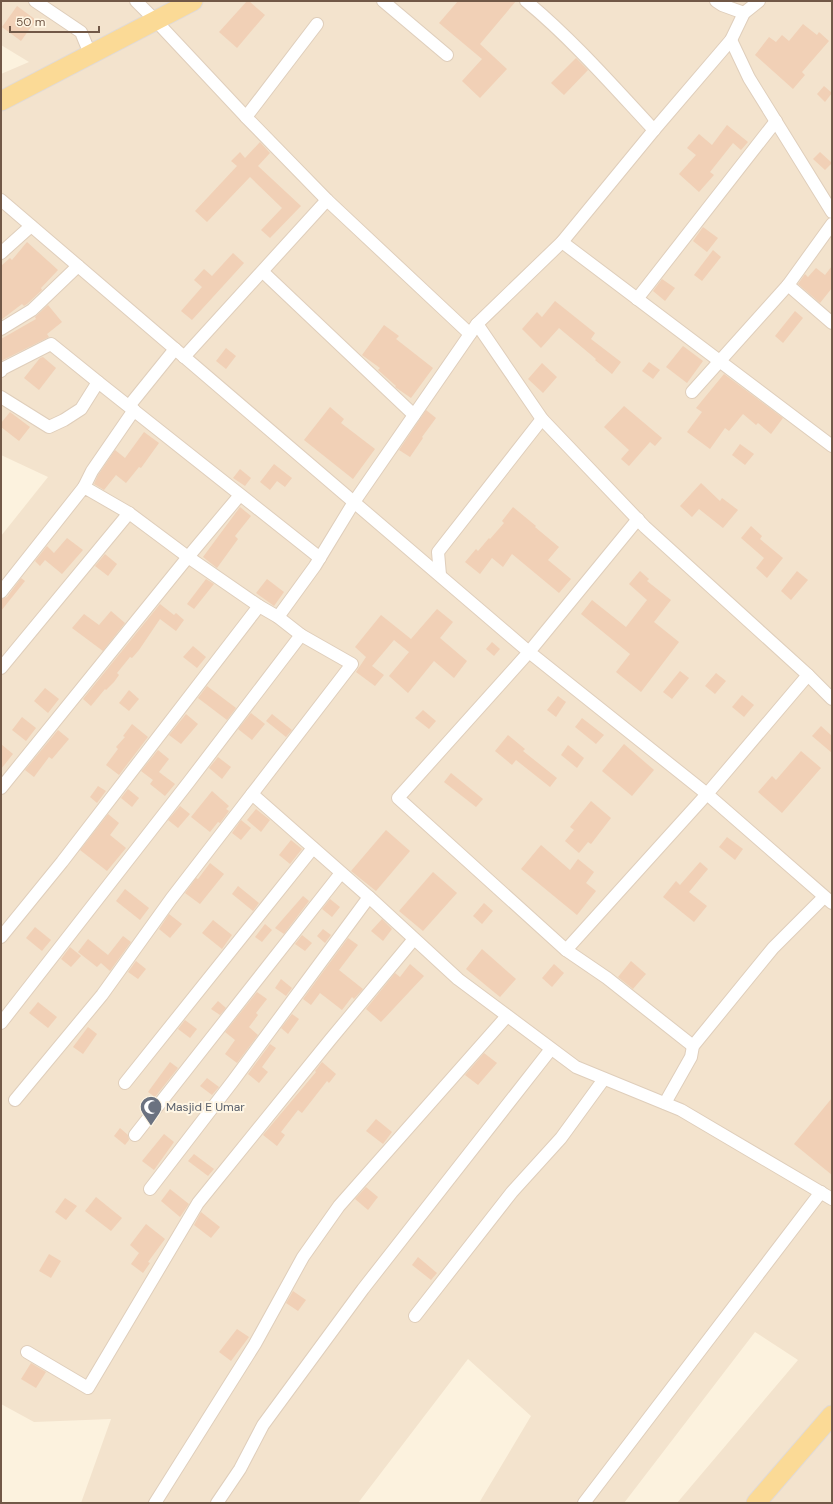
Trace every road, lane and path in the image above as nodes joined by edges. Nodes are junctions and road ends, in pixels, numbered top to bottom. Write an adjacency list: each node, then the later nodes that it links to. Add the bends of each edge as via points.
1 (35, 1): 12 (street, via 81,32)
2 (136, 1): 9 (street)
3 (193, 1): 9 (main road)
4 (383, 1): 13 (street)
5 (526, 1): 17 (street, via 557,27)
6 (716, 1): 8 (street)
7 (759, 1): 8 (street)
8 (744, 13): 11 (street)
9 (156, 21): 12 (main road); 15 (street)
10 (317, 24): 15 (street)
11 (731, 40): 16 (street, via 749,78); 17 (street)
12 (90, 54): 14 (main road)
13 (447, 55)
14 (1, 101)
15 (246, 117): 19 (street)
16 (776, 121): 20 (street); 28 (street)
17 (654, 130): 23 (street)
18 (1, 200): 22 (street)
19 (327, 200): 26 (street); 31 (street)
20 (832, 212)
21 (832, 224): 27 (street)
22 (31, 226): 24 (street); 25 (street)
23 (562, 242): 28 (street); 31 (street)
24 (1, 253)
25 (78, 266): 30 (street, via 32,310); 32 (street)
26 (263, 272): 32 (street); 39 (street)
27 (788, 285): 29 (street); 33 (street)
28 (636, 299): 33 (street)
29 (832, 324)
30 (1, 329)
31 (473, 329): 39 (street); 40 (street)
32 (180, 353): 38 (street); 44 (street)
33 (720, 362): 36 (street); 41 (street)
34 (1, 371): 35 (street, via 51,344)
35 (98, 382): 37 (street, via 81,409 49,427); 38 (street)
36 (692, 392)
37 (1, 397)
38 (132, 408): 42 (street); 43 (street)
39 (414, 415): 44 (street)
40 (542, 419): 46 (street); 49 (street, via 438,552)
41 (832, 446)
42 (84, 487): 45 (street); 50 (street)
43 (240, 495): 47 (street); 48 (street)
44 (354, 502): 48 (street); 49 (street)
45 (129, 513): 47 (street); 55 (street)
46 (638, 520): 54 (street); 56 (street)
47 (188, 557): 51 (street); 58 (street)
48 (320, 558): 52 (street)
49 (440, 575): 54 (street)
50 (1, 592)
51 (259, 606): 52 (street); 65 (street, via 62,862)
52 (278, 617): 53 (street)
53 (301, 635): 59 (street, via 352,664); 69 (street)
54 (529, 652): 60 (street); 67 (street, via 398,798)
55 (1, 668)
56 (808, 675): 57 (street); 60 (street)
57 (832, 699)
58 (1, 788)
59 (252, 794): 61 (street); 74 (street, via 171,899 102,995)
60 (707, 794): 64 (street); 67 (street)
61 (312, 848): 62 (street); 73 (street)
62 (342, 873): 63 (street); 76 (street)
63 (369, 897): 66 (street); 77 (street)
64 (828, 900): 70 (street, via 773,948)
65 (1, 936)
66 (414, 939): 68 (street); 81 (street, via 198,1203 88,1388)
67 (566, 950): 70 (street, via 607,978)
68 (507, 1016): 71 (street); 83 (street, via 339,1206 303,1257 255,1344)
69 (1, 1023)
70 (693, 1046): 75 (street, via 691,1057)
71 (551, 1049): 72 (street, via 576,1067); 84 (street, via 358,1295 263,1425 240,1469)
72 (604, 1079): 75 (street); 80 (street, via 561,1138 512,1192)
73 (125, 1083)
74 (16, 1100)
75 (665, 1103): 78 (street)
76 (135, 1135)
77 (150, 1189)
78 (821, 1192): 79 (street); 85 (street)
79 (832, 1198)
80 (415, 1316)
81 (26, 1352)
82 (832, 1415): 86 (main road)
83 (155, 1503)
84 (218, 1503)
85 (584, 1503)
86 (756, 1503)

